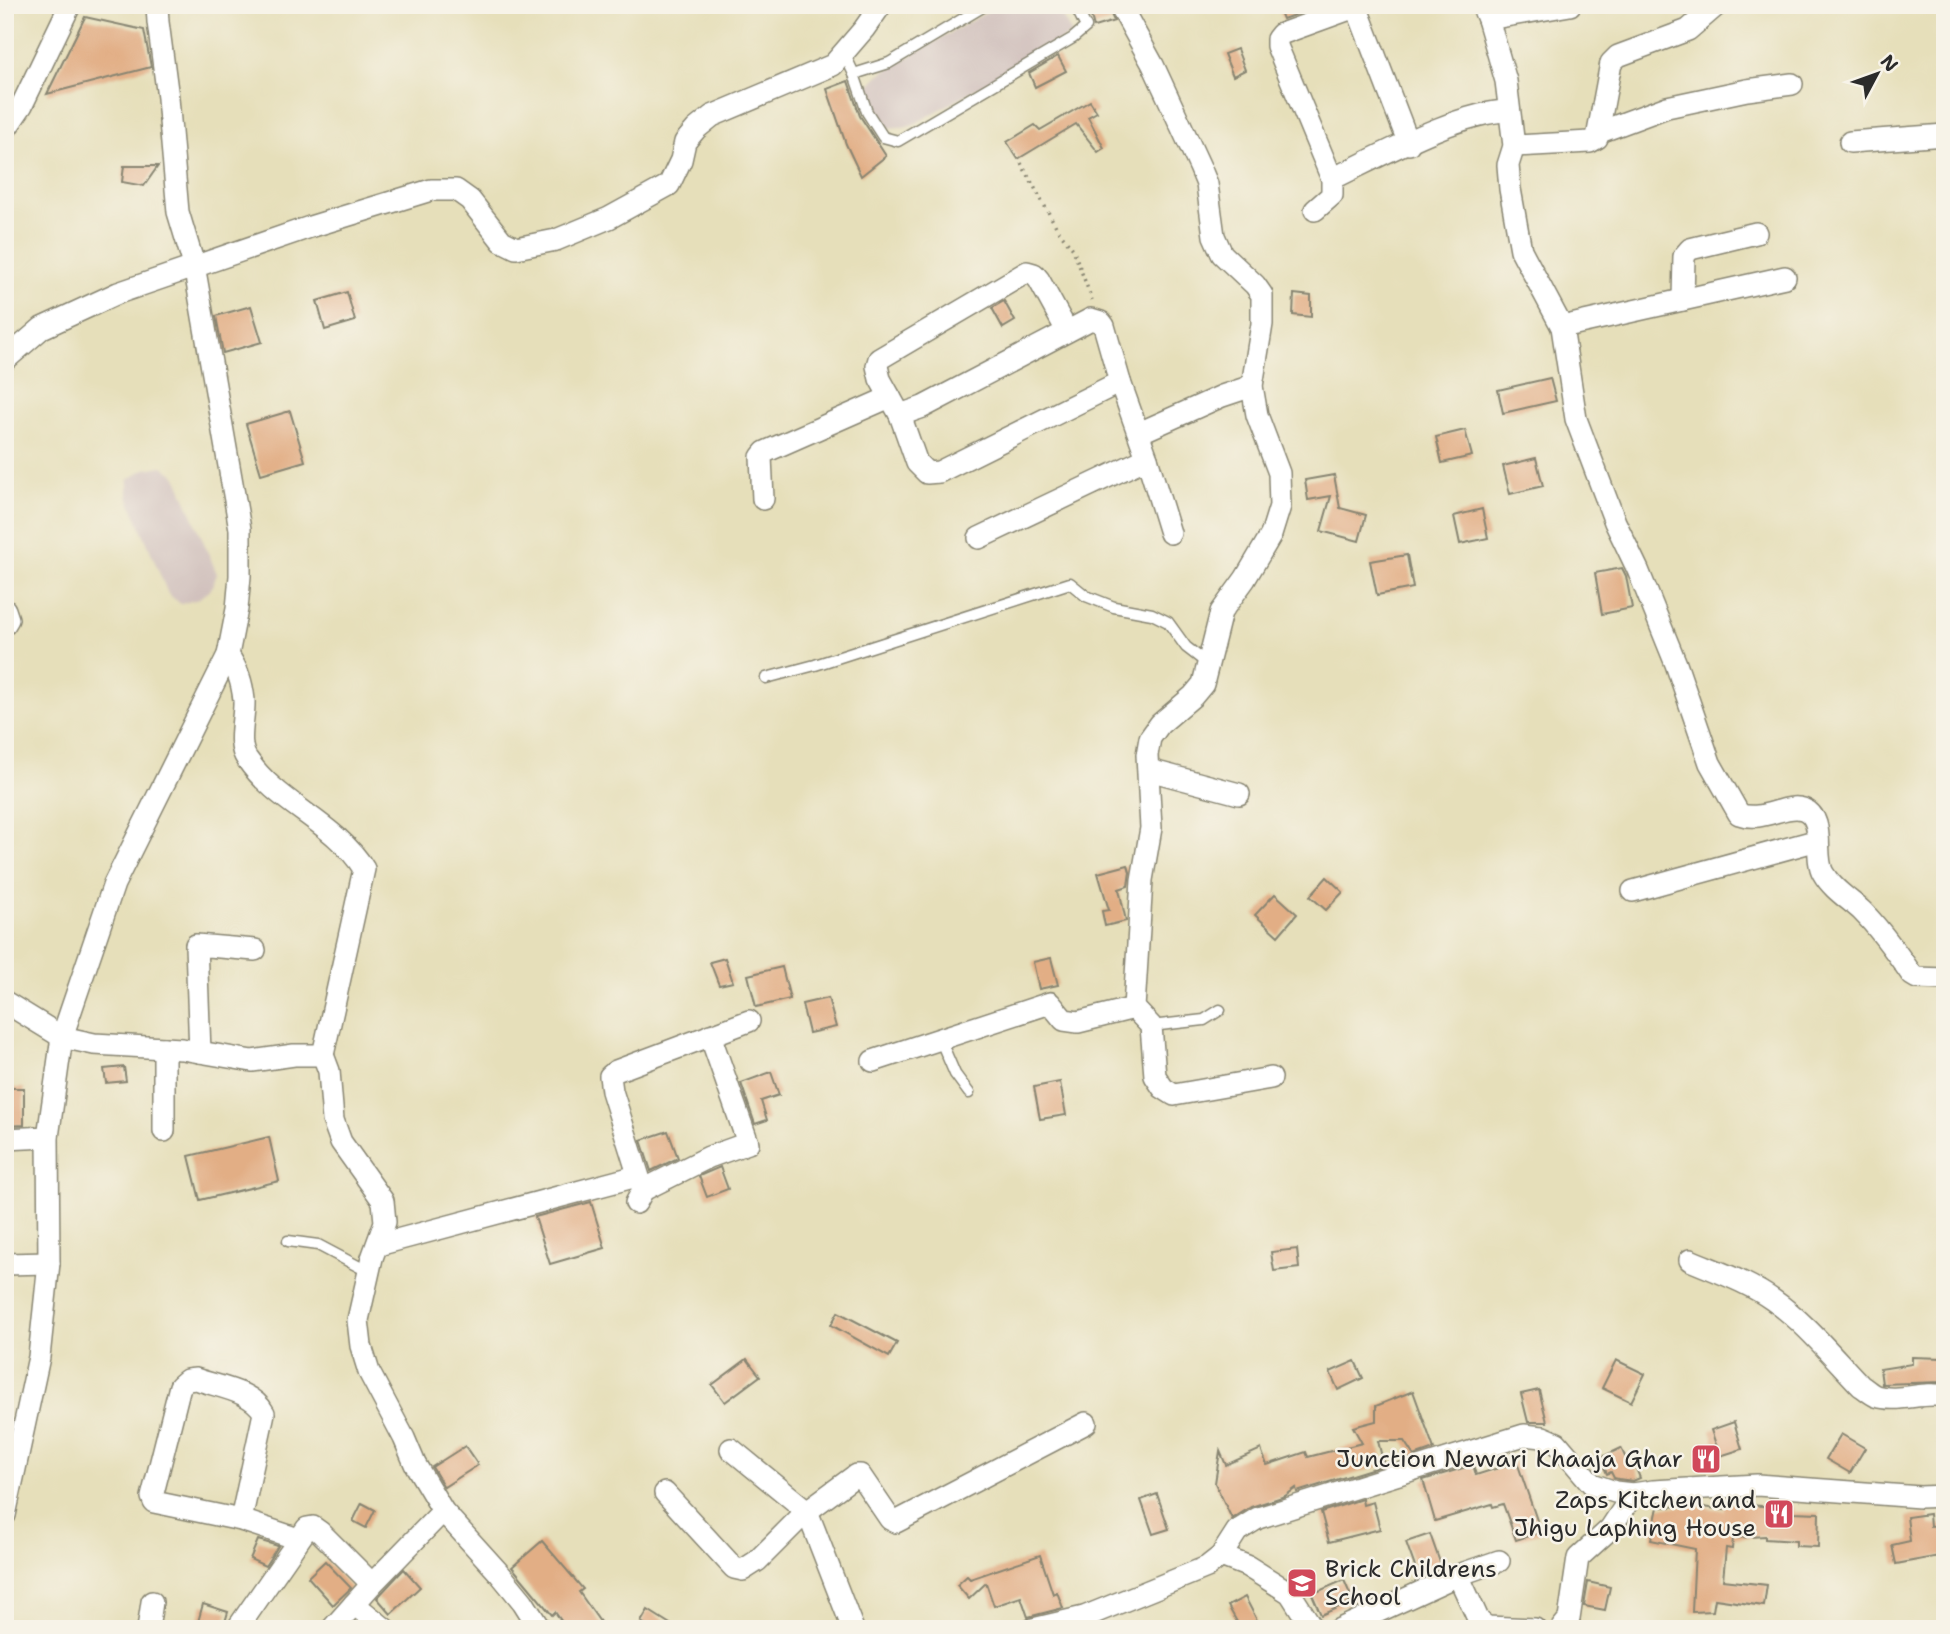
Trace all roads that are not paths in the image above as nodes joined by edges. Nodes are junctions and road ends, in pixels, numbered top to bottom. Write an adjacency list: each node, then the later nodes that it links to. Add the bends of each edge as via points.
1 (71, 5): 14 (street)
2 (158, 5): 23 (street, via 178,212)
3 (880, 5): 10 (street)
4 (986, 5): 11 (lane, via 889,63)
5 (1075, 5): 11 (lane, via 1086,27 1073,38 898,141 883,137 867,112)
6 (1120, 5): 30 (street, via 1207,184 1214,236 1222,254 1262,295)
7 (1570, 5): 9 (street)
8 (1717, 5): 15 (street, via 1688,30 1611,63)
9 (1485, 12): 13 (street, via 1506,81)
10 (844, 53): 11 (lane); 23 (street, via 833,65 712,116 685,142 669,185 556,240 516,247 502,241 470,200 456,190 431,190)
11 (854, 74)
12 (1791, 84): 15 (street, via 1667,107)
13 (1509, 111): 18 (street, via 1486,113); 19 (street)
14 (5, 130)
15 (1600, 132): 19 (street, via 1590,142)
16 (1945, 135): 17 (street)
17 (1850, 142)
18 (1409, 144): 20 (street); 20 (street, via 1358,11 1350,9 1281,34 1277,46)
19 (1514, 146): 26 (street, via 1508,165 1521,250)
20 (1332, 179): 21 (street, via 1332,195)
21 (1315, 210)
22 (1756, 233): 25 (street, via 1690,249 1684,256)
23 (194, 265): 28 (street, via 42,328); 39 (street, via 240,529 239,587)
24 (1785, 277): 25 (street)
25 (1683, 300): 26 (street)
26 (1562, 327): 44 (street, via 1576,419 1676,664 1710,763 1740,814 1757,817 1803,809 1817,826)
27 (1067, 331): 29 (street, via 1091,319 1101,322); 31 (street, via 923,407); 31 (street, via 1039,280 1027,272 879,359 880,379)
28 (5, 360)
29 (1119, 382): 31 (street, via 939,472 927,473 917,463); 32 (street)
30 (1252, 386): 32 (street); 40 (street, via 1257,415 1279,472 1280,506 1271,535 1221,612)
31 (895, 406): 34 (street, via 765,452 761,457)
32 (1139, 433): 33 (street)
33 (1147, 458): 35 (street); 36 (street)
34 (763, 499)
35 (1170, 533)
36 (979, 538)
37 (5, 610): 38 (street)
38 (5, 624)
39 (228, 655): 54 (street, via 114,884); 58 (street, via 239,673 244,701 244,756 262,777 354,852 364,869)
40 (1208, 664): 41 (lane, via 1186,647 1168,622 1086,596 1070,583); 42 (street, via 1203,684 1150,738)
41 (766, 678)
42 (1149, 770): 43 (street); 49 (street, via 1151,828 1142,880)
43 (1238, 794)
44 (1818, 840): 45 (street); 47 (street, via 1823,873 1863,912 1912,975)
45 (1633, 891)
46 (255, 950): 57 (street, via 196,945)
47 (1945, 979)
48 (5, 1002): 54 (street)
49 (1134, 1008): 52 (street); 55 (street, via 1079,1022 1064,1020 1050,1003)
50 (1220, 1010): 52 (lane, via 1204,1020)
51 (749, 1021): 53 (street)
52 (1151, 1026): 60 (street, via 1155,1076 1174,1095)
53 (710, 1035): 65 (street, via 610,1076); 65 (street, via 748,1143)
54 (62, 1037): 56 (street, via 94,1044); 63 (street)
55 (940, 1039): 59 (street); 61 (lane)
56 (164, 1048): 57 (street); 62 (street)
57 (200, 1052): 58 (street, via 252,1060)
58 (323, 1055): 67 (street, via 330,1071 333,1120 341,1142 383,1201 385,1222)
59 (873, 1061)
60 (1271, 1078)
61 (969, 1093)
62 (164, 1131)
63 (48, 1138): 64 (street); 69 (street)
64 (5, 1139)
65 (638, 1190): 67 (street)
66 (288, 1241): 71 (lane, via 318,1245)
67 (378, 1245): 71 (street)
68 (1690, 1260): 72 (street, via 1771,1298 1876,1396)
69 (49, 1263): 70 (street); 75 (street, via 38,1357)
70 (5, 1264)
71 (369, 1272): 79 (street, via 358,1320 369,1372)
72 (1945, 1396)
73 (1086, 1423): 80 (street, via 896,1521 859,1474)
74 (731, 1448): 80 (street)
75 (10, 1475): 81 (street)
76 (665, 1493): 80 (street, via 734,1568 743,1570)
77 (1633, 1494): 78 (street, via 1757,1485); 84 (street, via 1592,1484 1557,1443 1524,1435 1258,1518 1237,1531); 100 (street, via 1610,1530 1578,1558 1569,1619)
78 (1945, 1496)
79 (443, 1511): 87 (street); 94 (street, via 500,1574)
80 (807, 1511): 95 (street)
81 (5, 1515)
82 (241, 1520): 82 (street, via 264,1413 259,1403 247,1397 187,1380 180,1386 152,1497 165,1506); 83 (street)
83 (298, 1539): 87 (street, via 313,1527); 91 (street)
84 (1221, 1556): 96 (street, via 1207,1567 1084,1617); 97 (street, via 1290,1593)
85 (1499, 1561): 86 (street)
86 (1458, 1576): 98 (street); 99 (street, via 1479,1621 1487,1627)
87 (372, 1584): 89 (street)
88 (152, 1602): 90 (street)
89 (354, 1604): 92 (street); 93 (street)
90 (148, 1629)
91 (237, 1629)
92 (332, 1629)
93 (385, 1629)
94 (540, 1629)
95 (853, 1629)
96 (1033, 1629)
97 (1313, 1629)
98 (1340, 1629)
99 (1535, 1629)
100 (1561, 1629)

